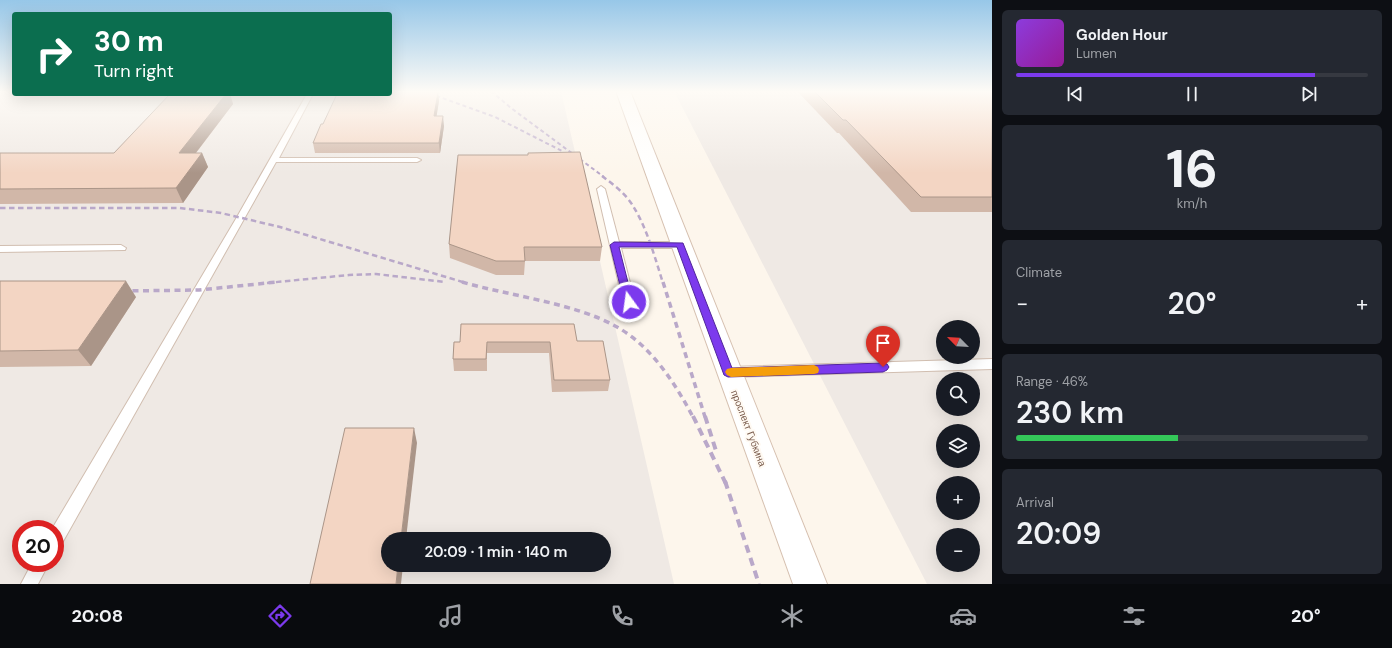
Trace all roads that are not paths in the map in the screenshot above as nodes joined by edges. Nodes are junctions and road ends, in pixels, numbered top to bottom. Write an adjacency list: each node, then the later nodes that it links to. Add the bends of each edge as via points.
1 (297, 118): 3 (lane)
2 (633, 118): 7 (main road, проспект Губкина)
3 (274, 160): 4 (lane); 13 (lane)
4 (417, 160)
5 (601, 189): 6 (lane)
6 (614, 245): 7 (lane); 10 (lane)
7 (680, 245): 12 (main road, проспект Губкина)
8 (121, 248): 9 (lane)
9 (0, 249)
10 (629, 302)
11 (992, 364): 12 (lane)
12 (728, 372): 16 (main road, проспект Губкина)
13 (64, 524)
14 (36, 572): 15 (lane)
15 (29, 584)
16 (810, 584)

